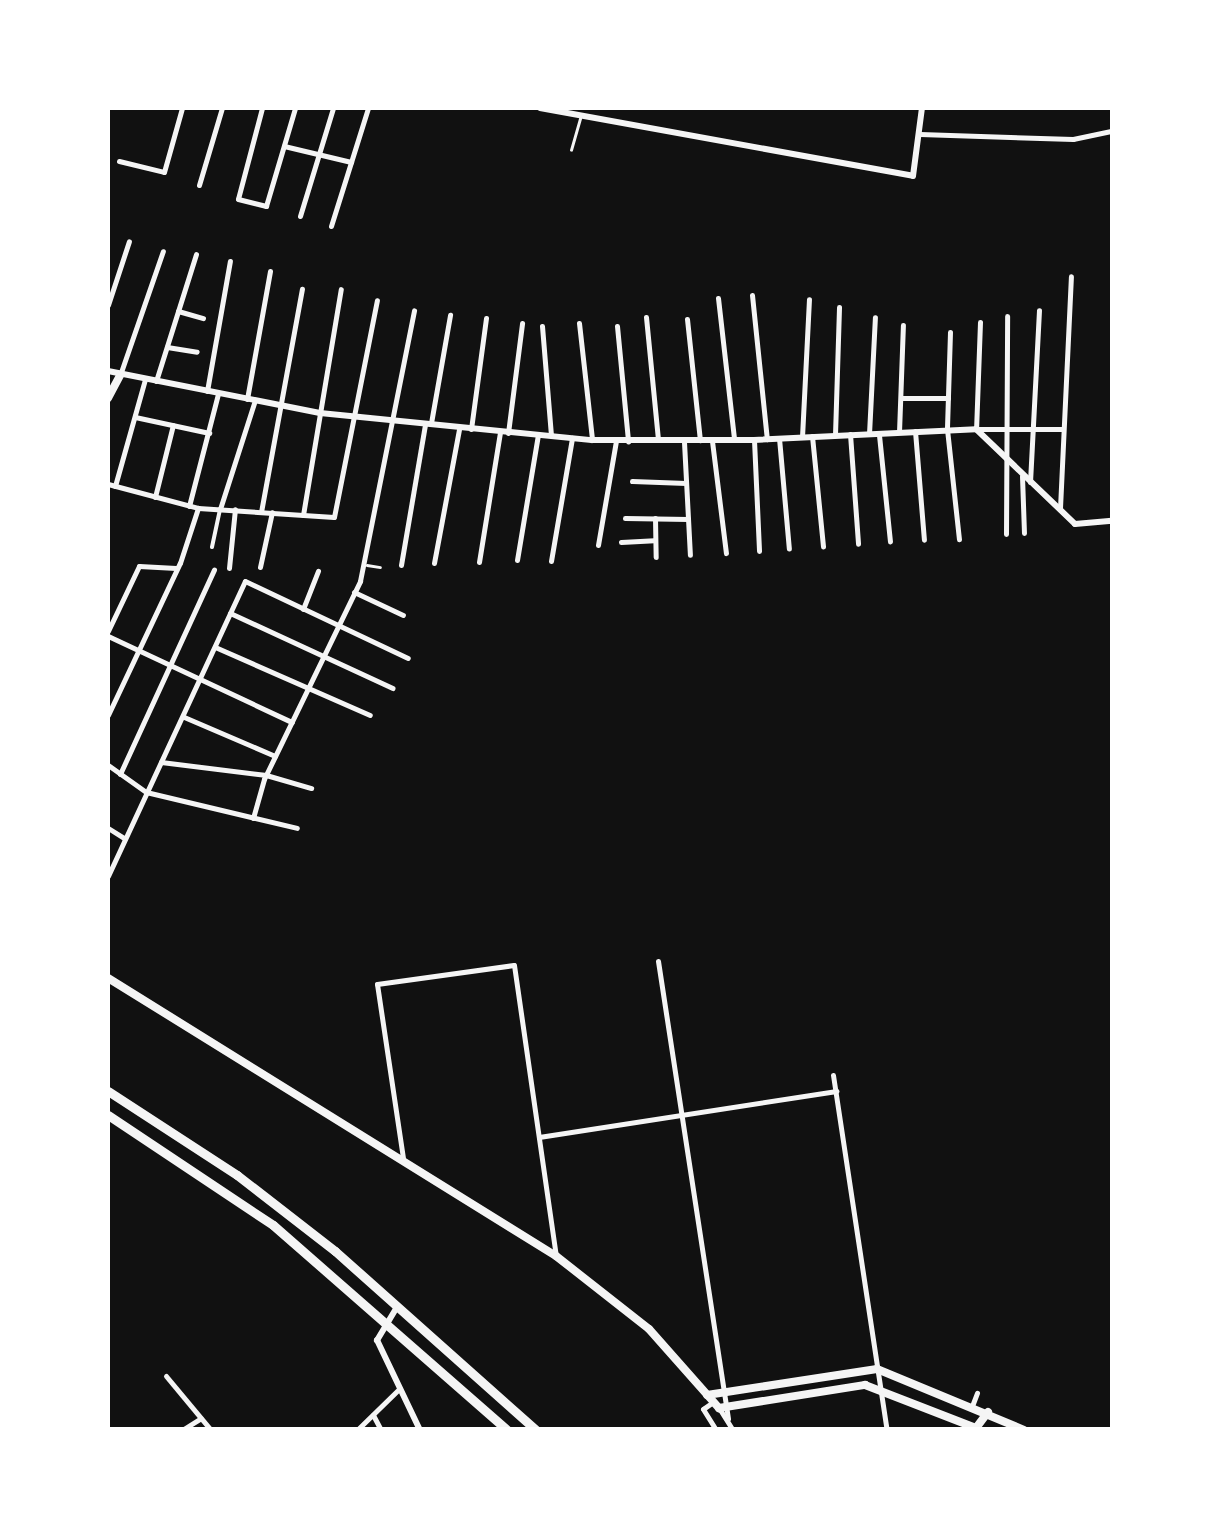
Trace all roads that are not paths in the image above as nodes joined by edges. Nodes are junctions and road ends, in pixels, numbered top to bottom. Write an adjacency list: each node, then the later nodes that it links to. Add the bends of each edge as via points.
1 (182, 108): 16 (street, via 164,172)
2 (222, 108): 18 (street)
3 (262, 108): 13 (street, via 238,199 266,206)
4 (295, 108): 13 (street)
5 (332, 108): 15 (street)
6 (368, 108): 17 (street)
7 (540, 108): 10 (street)
8 (582, 108): 10 (street)
9 (922, 108): 12 (street)
10 (580, 117): 12 (street, via 917,175); 14 (lane)
11 (1112, 131): 12 (street, via 1073,140)
12 (920, 134)
13 (284, 146): 15 (street)
14 (572, 150)
15 (318, 154): 17 (street); 19 (street)
16 (119, 160)
17 (351, 162): 20 (street)
18 (199, 184)
19 (300, 216)
20 (331, 226)
21 (129, 242): 33 (street)
22 (163, 251): 55 (street)
23 (196, 254): 37 (street)
24 (230, 261): 58 (street)
25 (270, 272): 63 (street)
26 (1070, 276): 74 (street)
27 (302, 289): 64 (street)
28 (342, 289): 65 (street)
29 (752, 296): 92 (street)
30 (718, 298): 94 (street)
31 (809, 299): 89 (street)
32 (377, 300): 67 (street)
33 (108, 305)
34 (839, 307): 82 (street)
35 (414, 310): 68 (street)
36 (1039, 310): 73 (street)
37 (178, 312): 42 (street); 52 (street)
38 (450, 315): 69 (street)
39 (1007, 316): 72 (street)
40 (646, 317): 98 (street)
41 (875, 317): 84 (street)
42 (203, 318)
43 (486, 318): 77 (street)
44 (687, 319): 100 (street)
45 (980, 322): 71 (street)
46 (522, 323): 80 (street)
47 (579, 323): 93 (street)
48 (903, 325): 61 (street)
49 (542, 326): 87 (street)
50 (617, 326): 96 (street)
51 (950, 332): 62 (street)
52 (167, 347): 53 (street); 57 (street)
53 (197, 352)
54 (108, 371): 55 (street)
55 (120, 375): 56 (street); 60 (main road)
56 (146, 379): 57 (street); 66 (street)
57 (156, 381): 58 (street)
58 (207, 391): 59 (street)
59 (218, 394): 63 (street); 79 (street)
60 (108, 398)
61 (900, 398): 62 (street); 81 (street)
62 (948, 398): 76 (street)
63 (251, 400): 64 (street); 111 (street)
64 (285, 406): 65 (street); 114 (street)
65 (320, 412): 67 (street); 116 (street)
66 (135, 417): 70 (street); 107 (street)
67 (356, 417): 68 (street); 116 (street, via 334,517)
68 (392, 422): 69 (street); 140 (street)
69 (428, 424): 75 (street); 142 (street)
70 (173, 425): 79 (street); 108 (street)
71 (976, 428): 72 (street); 76 (street); 102 (street)
72 (1005, 428): 73 (street); 102 (street)
73 (1030, 428): 74 (street); 106 (street)
74 (1063, 428): 113 (street)
75 (459, 429): 77 (street); 141 (street)
76 (947, 429): 78 (street); 123 (street)
77 (470, 430): 80 (street)
78 (914, 431): 81 (street); 125 (street)
79 (210, 432): 109 (street)
80 (504, 432): 86 (street); 139 (street)
81 (899, 432): 85 (street)
82 (836, 434): 83 (street); 88 (street)
83 (850, 434): 84 (street); 128 (street)
84 (868, 434): 85 (street)
85 (879, 434): 126 (street)
86 (538, 436): 87 (street); 137 (street)
87 (551, 436): 90 (street)
88 (812, 436): 89 (street); 130 (street)
89 (802, 437): 91 (street)
90 (572, 438): 93 (street); 138 (street)
91 (779, 438): 92 (street); 132 (street)
92 (767, 439): 95 (street)
93 (592, 440): 97 (street)
94 (734, 440): 95 (street); 101 (street)
95 (754, 440): 133 (street)
96 (628, 441): 97 (street); 98 (street)
97 (616, 442): 129 (street)
98 (658, 442): 99 (street)
99 (684, 442): 100 (street); 105 (street)
100 (700, 442): 101 (street)
101 (712, 442): 134 (street)
102 (1004, 461): 103 (street); 122 (street)
103 (1022, 476): 106 (street); 121 (street)
104 (632, 482): 105 (street)
105 (686, 483): 119 (street)
106 (1030, 483): 113 (street)
107 (111, 485): 108 (street)
108 (154, 497): 109 (street)
109 (189, 506): 110 (street)
110 (198, 508): 111 (street); 144 (street)
111 (220, 509): 112 (street); 131 (street)
112 (235, 509): 114 (street); 145 (street)
113 (1060, 510): 120 (street, via 1075,524)
114 (260, 512): 115 (street)
115 (272, 512): 116 (street); 143 (street)
116 (302, 515)
117 (625, 518): 118 (street)
118 (655, 518): 119 (street); 124 (street)
119 (688, 519): 135 (street)
120 (1112, 521)
121 (1024, 533)
122 (1006, 534)
123 (959, 539)
124 (654, 540): 127 (street); 136 (street)
125 (924, 540)
126 (890, 541)
127 (621, 542)
128 (858, 544)
129 (598, 545)
130 (823, 546)
131 (212, 547)
132 (789, 549)
133 (759, 551)
134 (726, 553)
135 (690, 556)
136 (656, 557)
137 (517, 560)
138 (551, 561)
139 (478, 562)
140 (365, 564): 146 (lane); 149 (street)
141 (434, 564)
142 (401, 565)
143 (260, 567)
144 (176, 568): 154 (street, via 139,566); 156 (street)
145 (229, 568)
146 (380, 568)
147 (214, 570): 159 (street)
148 (318, 572): 150 (street)
149 (354, 592): 152 (street); 153 (street)
150 (302, 609): 151 (street, via 245,581); 153 (street)
151 (230, 613): 155 (street); 157 (street)
152 (403, 615)
153 (336, 624): 157 (street); 158 (street)
154 (108, 634): 156 (street)
155 (215, 647): 160 (street); 161 (street)
156 (138, 651): 159 (street); 164 (street)
157 (321, 656): 161 (street); 162 (street)
158 (408, 658)
159 (170, 665): 160 (street); 170 (street)
160 (201, 679): 165 (street); 166 (street)
161 (307, 688): 163 (street); 166 (street)
162 (392, 688)
163 (370, 715)
164 (108, 716)
165 (184, 717): 167 (street); 168 (street)
166 (292, 722): 167 (street)
167 (275, 756): 171 (street)
168 (161, 762): 171 (street); 173 (street)
169 (108, 765): 170 (street)
170 (120, 774): 173 (street)
171 (266, 775): 172 (street); 174 (street)
172 (312, 788)
173 (146, 792): 174 (street); 177 (street)
174 (253, 818): 176 (street)
175 (108, 828): 177 (street)
176 (297, 828)
177 (124, 838): 178 (street)
178 (108, 876)
179 (658, 961): 184 (street)
180 (108, 978): 187 (main road)
181 (833, 1074): 182 (street)
182 (836, 1091): 184 (street); 191 (street)
183 (108, 1092): 189 (highway, via 237,1175)
184 (679, 1114): 186 (street); 194 (street)
185 (108, 1115): 190 (highway, via 248,1206)
186 (539, 1137): 187 (street, via 514,964 378,984); 188 (street)
187 (402, 1158): 188 (main road)
188 (556, 1256): 197 (main road, via 649,1329)
189 (398, 1305): 190 (street); 208 (highway)
190 (388, 1322): 193 (street, via 376,1340); 207 (highway)
191 (877, 1369): 194 (main road); 196 (street); 198 (main road)
192 (166, 1376): 201 (street)
193 (399, 1389): 200 (street); 206 (street)
194 (723, 1390): 197 (main road); 197 (street)
195 (977, 1393): 198 (street)
196 (882, 1395): 197 (main road, via 866,1385); 199 (main road, via 976,1428); 211 (street)
197 (716, 1403): 209 (street, via 703,1409); 210 (street)
198 (972, 1406): 199 (main road)
199 (988, 1412): 212 (main road)
200 (373, 1414): 204 (street); 205 (street)
201 (201, 1418): 202 (street); 203 (street)
202 (182, 1430)
203 (212, 1430)
204 (357, 1430)
205 (381, 1430)
206 (420, 1430)
207 (506, 1430)
208 (536, 1430)
209 (716, 1430)
210 (733, 1430)
211 (887, 1430)
212 (1024, 1430)

